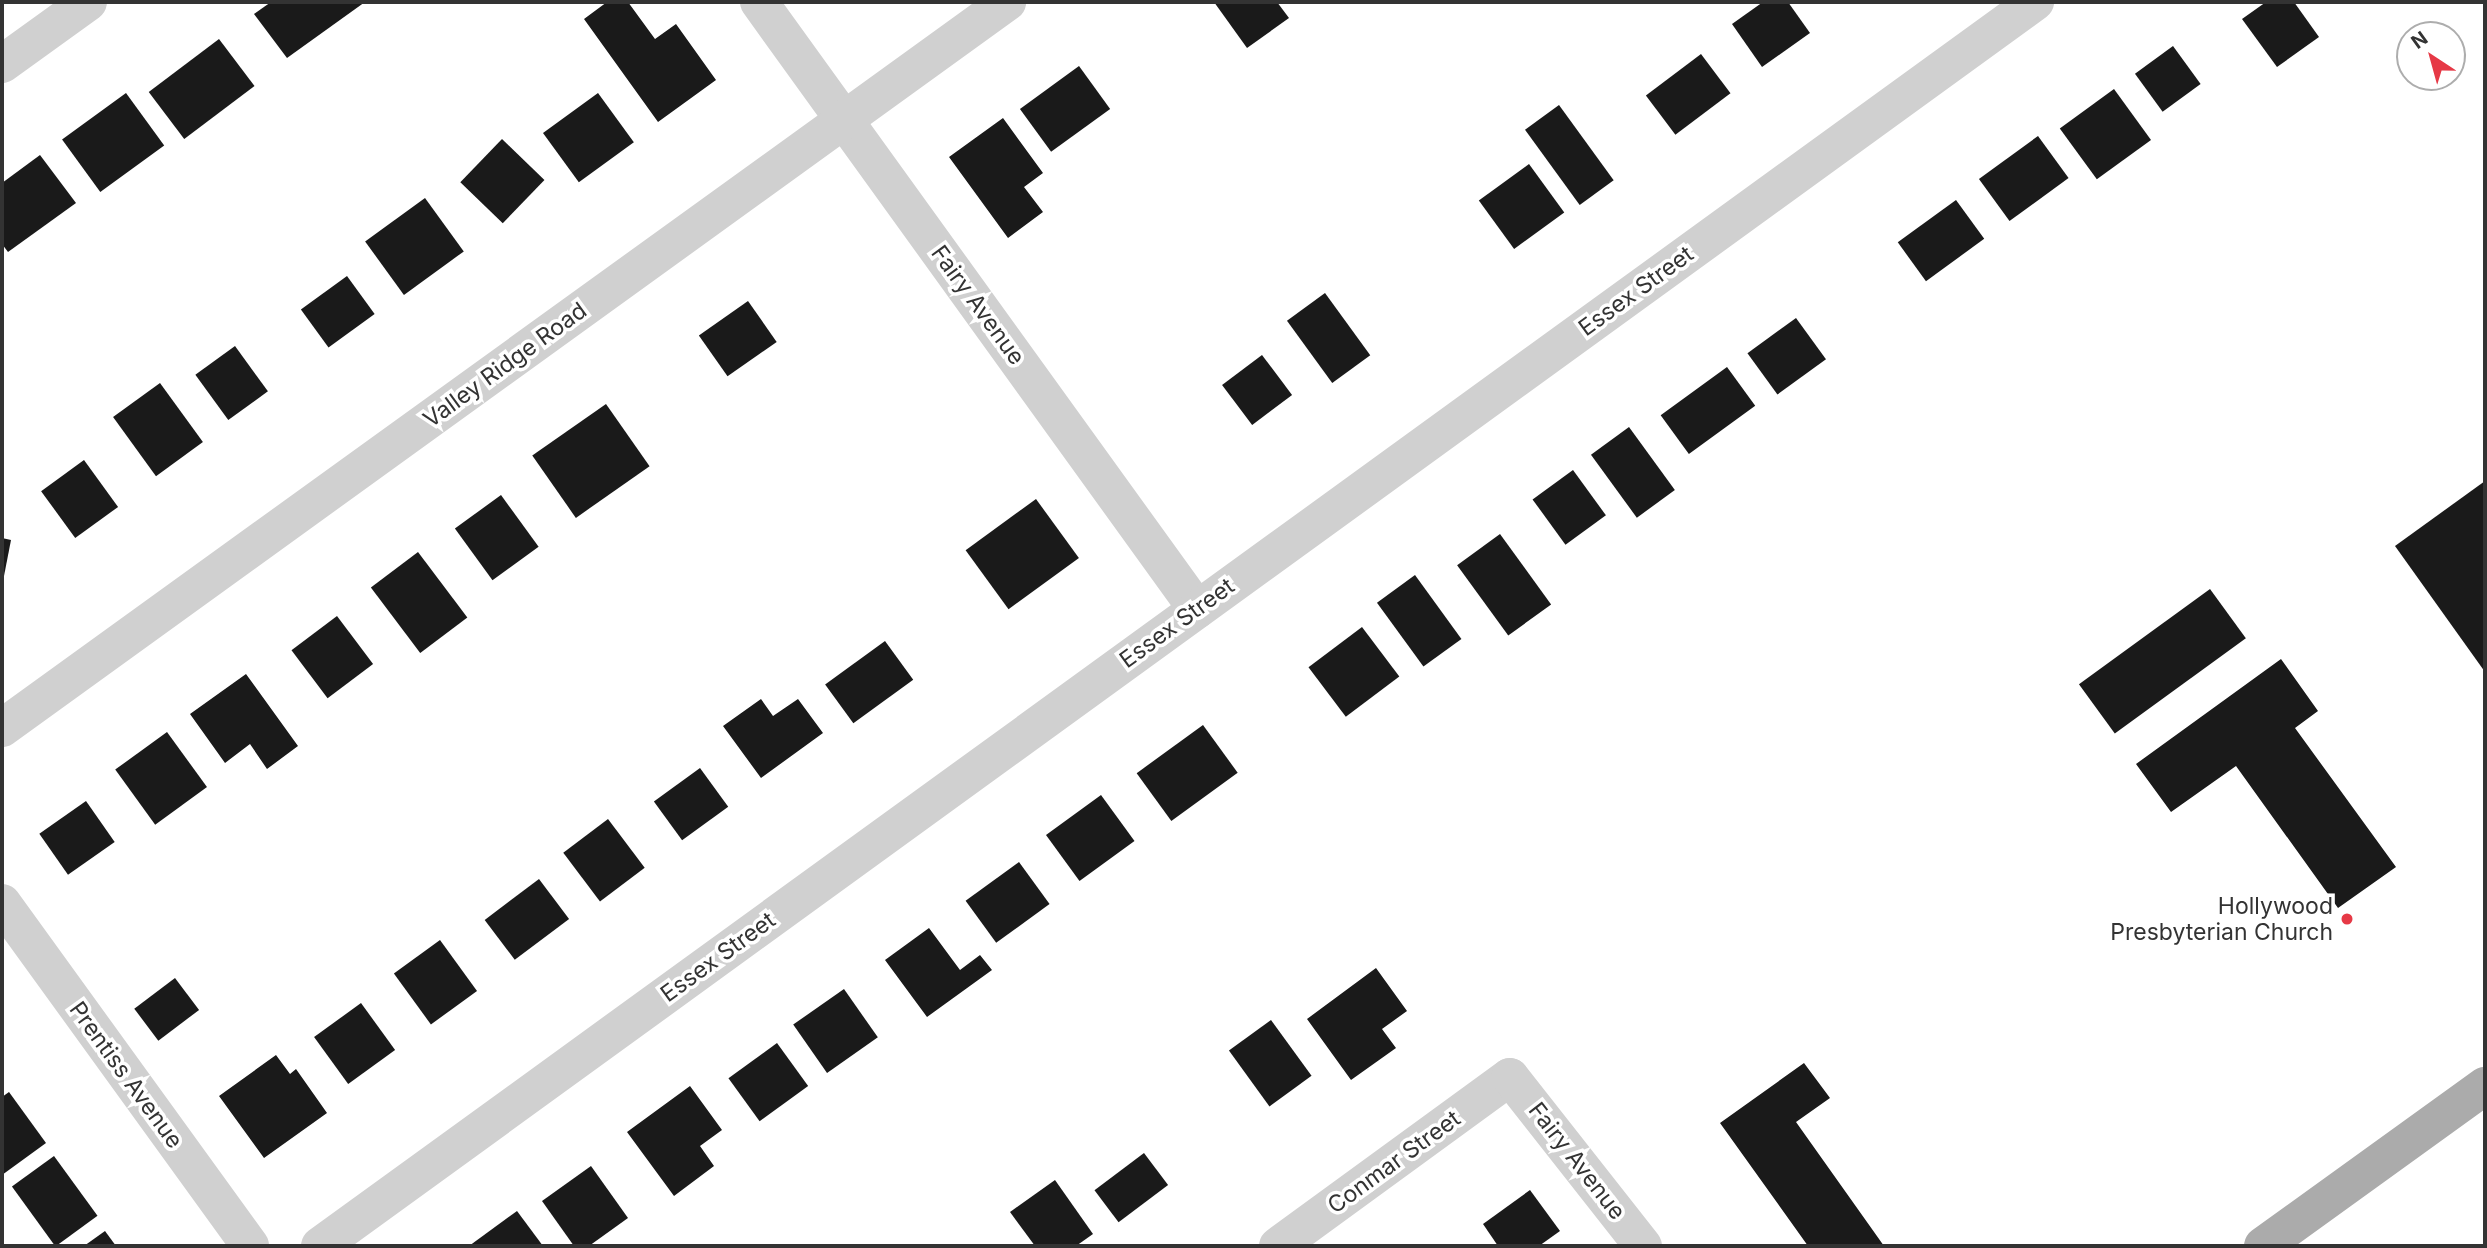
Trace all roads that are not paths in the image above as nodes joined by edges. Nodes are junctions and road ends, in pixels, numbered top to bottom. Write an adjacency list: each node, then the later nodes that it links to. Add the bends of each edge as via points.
1 (88, 2): 5 (street)
2 (759, 2): 6 (street, Fairy Avenue)
3 (1007, 2): 6 (street, Valley Ridge Road)
4 (2035, 2): 7 (street, Essex Street)
5 (2, 64)
6 (844, 120): 7 (street, Fairy Avenue); 8 (street, Valley Ridge Road)
7 (1197, 608): 13 (street, Essex Street)
8 (2, 728)
9 (2, 903): 12 (street, Prentiss Avenue)
10 (1510, 1077): 14 (street, Conmar Street); 15 (street, Fairy Avenue)
11 (2485, 1086): 16 (main road)
12 (250, 1246)
13 (320, 1246)
14 (1278, 1246)
15 (1643, 1246)
16 (2263, 1246)

